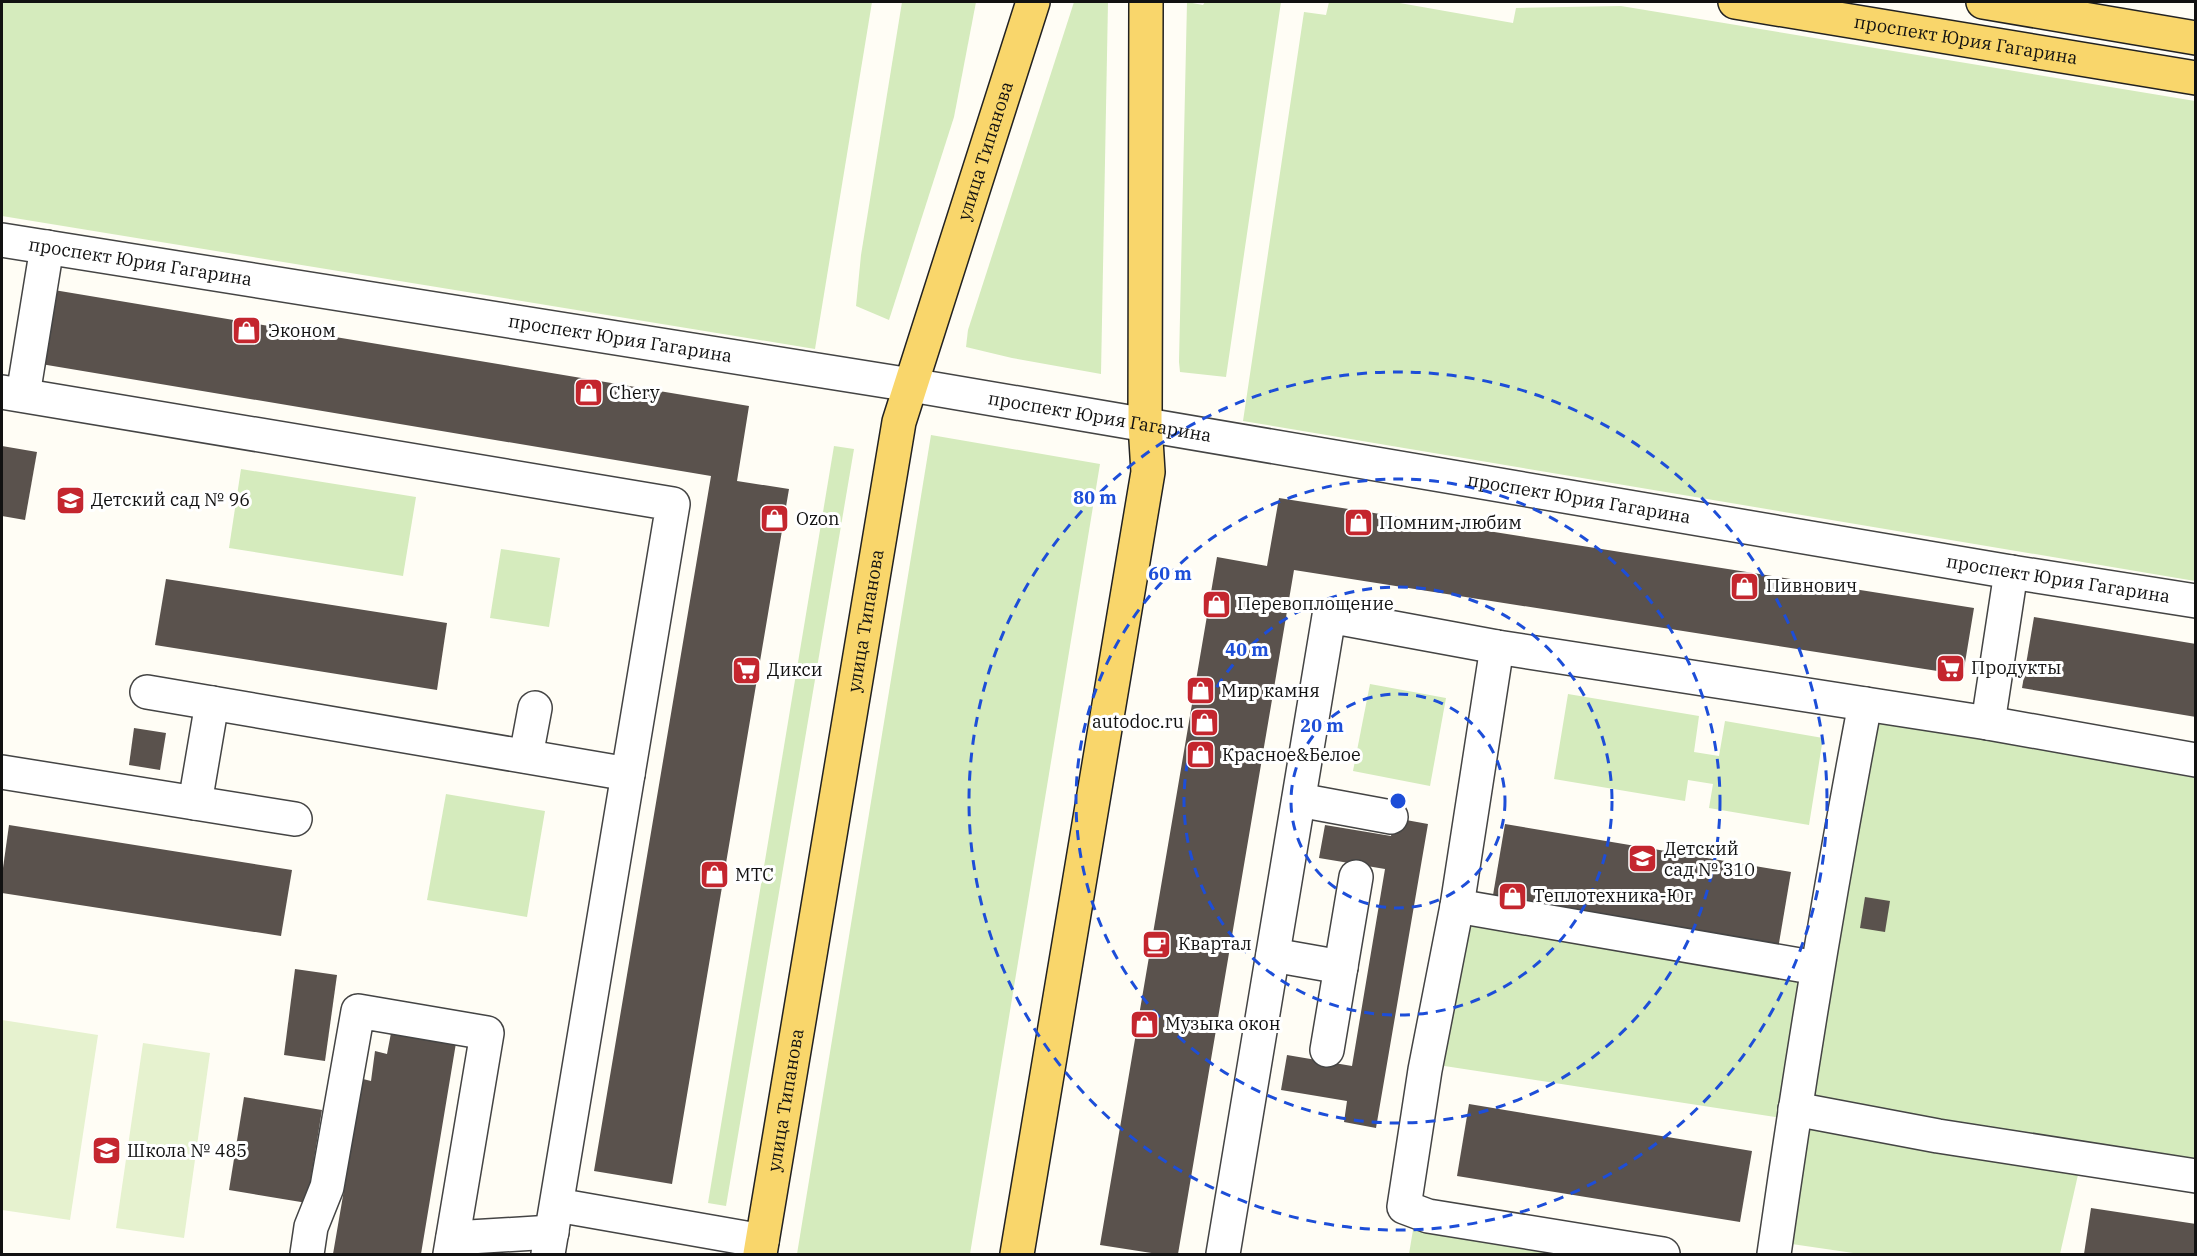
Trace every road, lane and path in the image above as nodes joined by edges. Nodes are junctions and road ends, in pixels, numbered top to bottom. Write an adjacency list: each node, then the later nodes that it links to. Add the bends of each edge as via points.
1 (1033, 2): 9 (main road, улица Типанова)
2 (1146, 2): 11 (main road)
3 (1735, 2): 6 (main road, проспект Юрия Гагарина)
4 (1983, 2): 5 (main road)
5 (2196, 38)
6 (2196, 78)
7 (2, 240): 8 (street, проспект Юрия Гагарина)
8 (46, 247): 9 (street, проспект Юрия Гагарина); 10 (street)
9 (911, 385): 11 (street, проспект Юрия Гагарина); 38 (main road, улица Типанова, via 899,422)
10 (12, 394): 23 (street, via 673,504)
11 (1145, 424): 12 (street, проспект Юрия Гагарина); 40 (main road, via 1148,472)
12 (2011, 572): 13 (street, проспект Юрия Гагарина); 19 (street)
13 (2196, 602)
14 (1497, 647): 17 (street); 24 (street, via 1329,616); 29 (street)
15 (147, 692): 16 (street)
16 (212, 703): 20 (street); 25 (street)
17 (1865, 704): 19 (street); 32 (street)
18 (535, 708): 20 (street)
19 (1988, 723): 21 (street)
20 (526, 756): 23 (street)
21 (2196, 760)
22 (2, 772): 25 (street)
23 (628, 774): 36 (street)
24 (1299, 800): 26 (street); 30 (street)
25 (195, 803): 27 (street)
26 (1391, 817)
27 (295, 819)
28 (1356, 877): 31 (street)
29 (1457, 906): 32 (street); 42 (street, via 1425,1070 1404,1207 1428,1216)
30 (1273, 955): 31 (street); 41 (street)
31 (1341, 967): 33 (street)
32 (1817, 968): 34 (street)
33 (1327, 1050)
34 (1795, 1109): 35 (street, via 1938,1136); 43 (street)
35 (2196, 1176)
36 (552, 1230): 37 (street); 38 (street)
37 (452, 1246): 39 (street, via 487,1033 358,1011 327,1187 311,1227)
38 (761, 1247)
39 (307, 1254)
40 (1017, 1254)
41 (1223, 1254)
42 (1663, 1254)
43 (1774, 1254)

